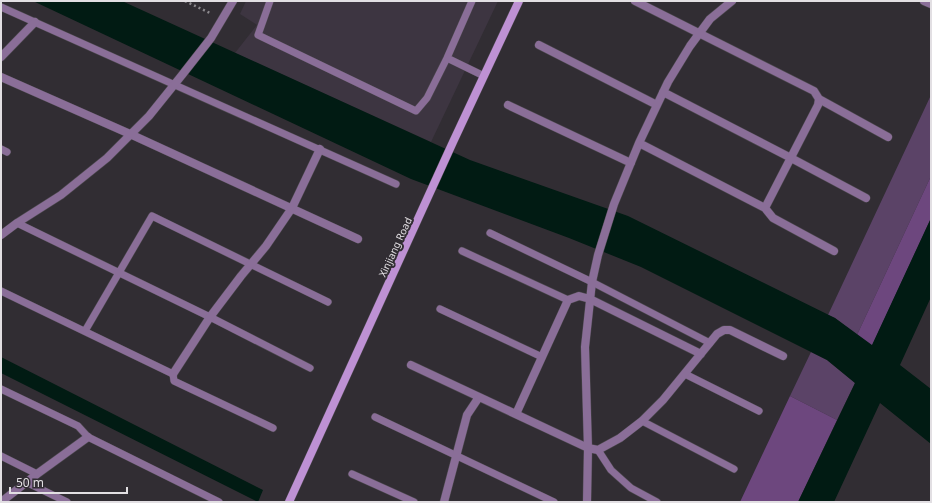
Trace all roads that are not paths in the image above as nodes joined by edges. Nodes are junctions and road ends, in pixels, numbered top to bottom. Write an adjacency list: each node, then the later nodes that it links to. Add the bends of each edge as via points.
1 (234, 1): 17 (street, via 211,38)
2 (270, 1): 14 (lane, via 258,35 416,111 428,98)
3 (472, 1): 14 (lane)
4 (519, 1): 15 (street, Xinjiang Road)
5 (635, 1): 11 (street)
6 (732, 1): 11 (street, via 710,19)
7 (924, 1): 8 (street)
8 (931, 4)
9 (1, 7): 10 (lane)
10 (35, 22): 13 (street); 17 (lane)
11 (700, 34): 18 (street); 19 (street, via 814,90)
12 (538, 45): 20 (street)
13 (1, 57)
14 (447, 58): 15 (lane)
15 (484, 76): 75 (street, Xinjiang Road)
16 (1, 77): 22 (street)
17 (175, 84): 22 (street); 25 (lane)
18 (663, 92): 20 (street); 26 (street)
19 (819, 99): 23 (street); 26 (street)
20 (656, 105): 24 (street)
21 (508, 106): 27 (street)
22 (130, 134): 30 (street); 32 (street, via 107,158 61,195)
23 (888, 137)
24 (639, 143): 27 (street); 31 (street)
25 (320, 149): 28 (lane); 30 (street)
26 (791, 158): 29 (street); 31 (street)
27 (631, 163): 40 (street, via 614,204)
28 (396, 184)
29 (866, 198)
30 (292, 208): 35 (street); 38 (street)
31 (765, 208): 37 (street, via 774,218)
32 (17, 222): 33 (street); 39 (lane)
33 (2, 232)
34 (490, 233): 40 (lane)
35 (358, 239)
36 (462, 251): 43 (lane)
37 (834, 251)
38 (251, 265): 39 (lane, via 152,216); 44 (lane); 46 (street)
39 (119, 272): 46 (lane); 47 (lane)
40 (592, 282): 42 (street); 48 (lane)
41 (1, 290): 47 (lane)
42 (590, 299): 43 (street, via 579,296); 49 (street); 64 (street, via 585,347)
43 (568, 300): 51 (street)
44 (328, 302)
45 (440, 309): 51 (lane)
46 (210, 317): 53 (lane); 54 (street)
47 (85, 331): 54 (lane)
48 (710, 343): 49 (street); 50 (street, via 724,330 730,330)
49 (701, 354): 55 (street)
50 (783, 356)
51 (542, 358): 59 (street)
52 (411, 365): 57 (street)
53 (310, 368)
54 (173, 374): 62 (lane, via 174,381)
55 (685, 374): 58 (lane); 61 (street)
56 (1, 388): 63 (lane, via 78,426)
57 (479, 397): 59 (street); 66 (street, via 467,415)
58 (759, 411)
59 (516, 414): 64 (street)
60 (375, 417): 66 (lane)
61 (642, 421): 65 (street, via 620,438); 68 (lane)
62 (273, 428)
63 (88, 437): 69 (street); 74 (lane)
64 (588, 448): 65 (street); 79 (street)
65 (598, 450): 80 (lane, via 611,470 631,488)
66 (456, 455): 77 (street); 78 (lane)
67 (1, 456): 69 (lane)
68 (734, 469)
69 (37, 474): 71 (street)
70 (352, 474): 76 (lane)
71 (26, 482): 72 (street); 73 (lane)
72 (1, 502)
73 (67, 502)
74 (219, 502)
75 (289, 502)
76 (414, 502)
77 (444, 502)
78 (554, 502)
79 (587, 502)
80 (657, 502)

